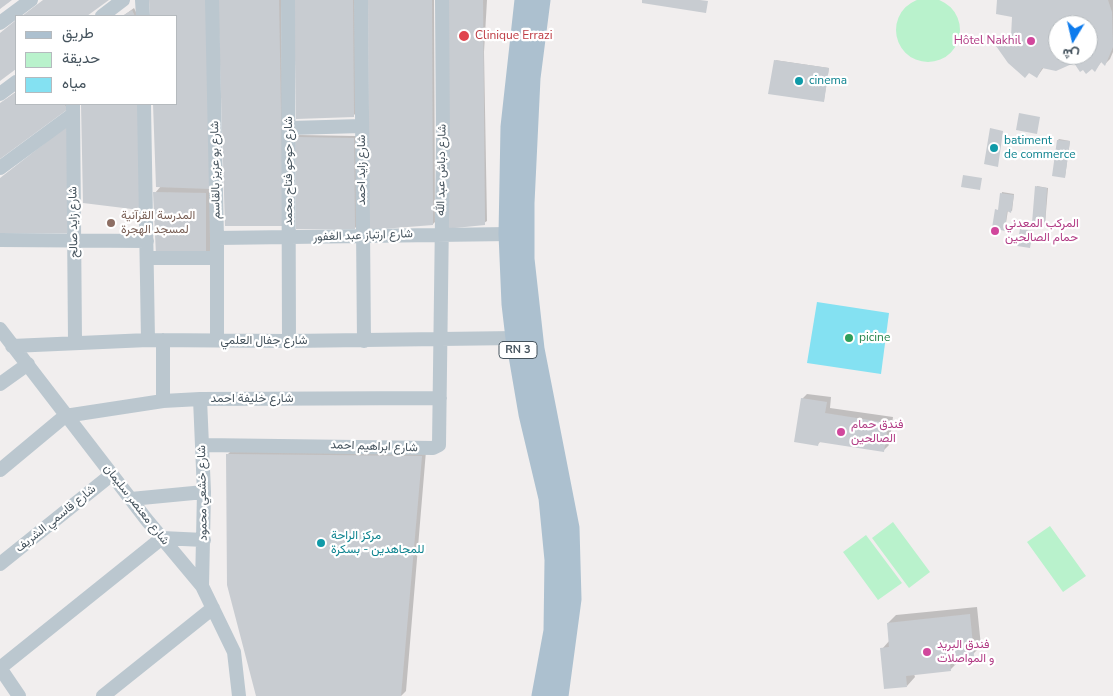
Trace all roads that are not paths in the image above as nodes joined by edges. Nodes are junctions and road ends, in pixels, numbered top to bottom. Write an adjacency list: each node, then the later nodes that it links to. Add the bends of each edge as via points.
1 (31, 0): 12 (street)
2 (123, 0): 10 (street)
3 (142, 0): 11 (street)
4 (212, 0): 23 (street, شارع بو عزيز بالقاسم)
5 (288, 0): 18 (street, شارع حوحو فتاح محمد)
6 (361, 0): 17 (street, شارع زايد احمد)
7 (442, 0): 20 (street, شارع دباش عبد الله)
8 (525, 0): 21 (main road, RN 3, via 511,127)
9 (540, 0): 61 (main road, RN 3, via 530,78 524,259 534,349 569,528 571,599)
10 (103, 15)
11 (143, 15)
12 (0, 22)
13 (15, 83): 14 (street)
14 (0, 94)
15 (144, 105): 27 (street)
16 (73, 109): 19 (street); 25 (street, شارع زايد صالح)
17 (362, 126): 18 (street); 22 (street, شارع زايد احمد)
18 (290, 128): 24 (street, شارع حوحو فتاح محمد)
19 (0, 168)
20 (442, 233): 21 (street, شارع ارتباز عبد الغفور); 22 (street, شارع ارتباز عبد الغفور); 32 (street, شارع دباش عبد الله)
21 (508, 234): 31 (main road, RN 3)
22 (362, 237): 24 (street, شارع ارتباز عبد الغفور); 38 (street, شارع زايد احمد)
23 (217, 238): 24 (street, شارع ارتباز عبد الغفور); 29 (street, شارع بو عزيز بالقاسم)
24 (289, 238): 37 (street, شارع حوحو فتاح محمد)
25 (75, 239): 26 (street); 27 (street); 36 (street, شارع زايد صالح)
26 (0, 240)
27 (147, 241): 28 (street)
28 (147, 258): 29 (street); 33 (street)
29 (216, 258): 35 (street, شارع بو عزيز بالقاسم)
30 (0, 329): 39 (street, شارع معنصر سليمان)
31 (516, 338): 32 (street, شارع جفال العلمي); 60 (main road, RN 3, via 549,498 556,560 554,631)
32 (440, 339): 38 (street, شارع جفال العلمي); 42 (street, شارع ابراهيم احمد)
33 (148, 340): 34 (street, شارع جفال العلمي); 36 (street, شارع جفال العلمي)
34 (163, 340): 35 (street, شارع جفال العلمي); 44 (street)
35 (217, 340): 37 (street, شارع جفال العلمي)
36 (75, 341): 39 (street, شارع جفال العلمي)
37 (289, 341): 38 (street, شارع جفال العلمي)
38 (364, 341)
39 (12, 346): 40 (street, شارع معنصر سليمان)
40 (28, 364): 41 (street); 45 (street, شارع معنصر سليمان)
41 (0, 384)
42 (440, 398): 43 (street, شارع خليفة احمد); 46 (street, شارع ابراهيم احمد, via 440,442 436,448)
43 (200, 399): 44 (street, شارع خليفة احمد); 46 (street, شارع خشعي محمود)
44 (163, 401): 45 (street, شارع خليفة احمد)
45 (65, 416): 47 (street); 48 (street, شارع معنصر سليمان)
46 (202, 444): 49 (street, شارع خشعي محمود)
47 (0, 470)
48 (111, 475): 50 (street, شارع معنصر سليمان); 53 (street, شارع قاسمي الشريف)
49 (204, 492): 50 (street); 52 (street, شارع خشعي محمود)
50 (131, 499): 51 (street, شارع معنصر سليمان)
51 (162, 538): 52 (street); 54 (street, شارع معنصر سليمان); 56 (street)
52 (204, 540): 54 (street, شارع خشعي محمود)
53 (0, 564)
54 (202, 586): 55 (street, شارع معنصر سليمان)
55 (213, 608): 58 (street); 59 (street, شارع معنصر سليمان, via 234,652)
56 (0, 668): 57 (street)
57 (19, 696)
58 (103, 696)
59 (239, 696)
60 (542, 696)
61 (558, 696)

